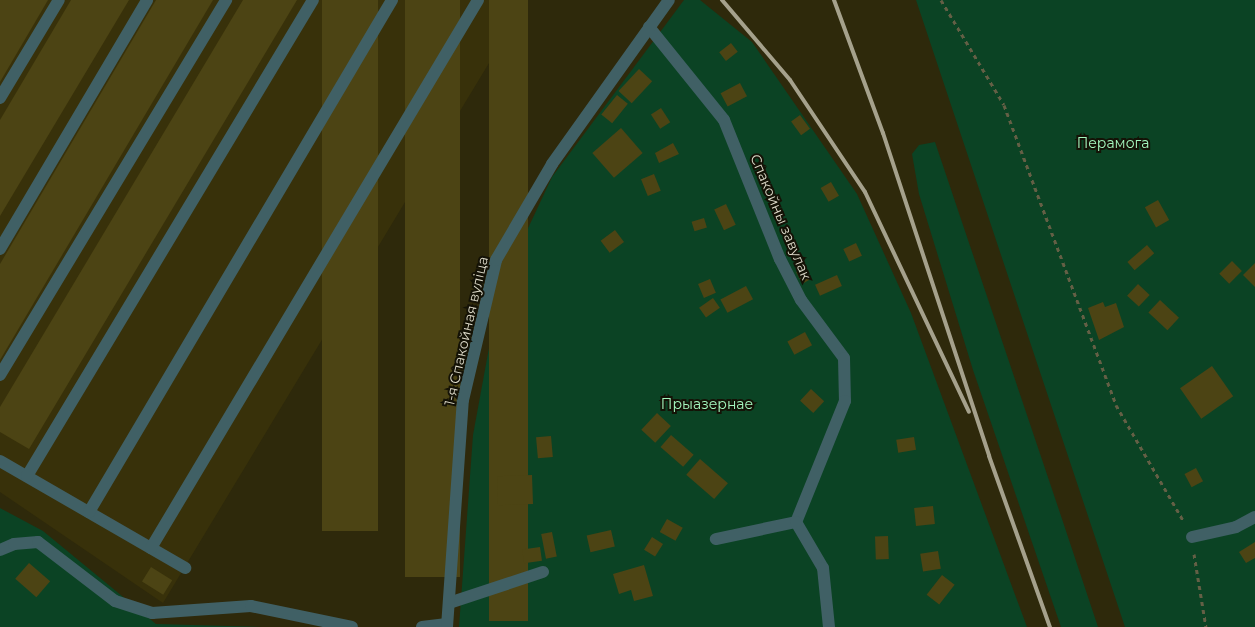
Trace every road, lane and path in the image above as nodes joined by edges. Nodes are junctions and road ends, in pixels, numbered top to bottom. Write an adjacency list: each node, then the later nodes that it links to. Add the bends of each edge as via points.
1 (59, 0): 10 (street)
2 (147, 0): 11 (street)
3 (226, 0): 12 (street)
4 (312, 0): 14 (street)
5 (392, 0): 15 (street)
6 (478, 0): 20 (street)
7 (670, 0): 9 (street, 1-я Спакойная вуліца)
8 (941, 0): 18 (path, via 1004,105 1116,405)
9 (648, 27): 17 (street, Спакойны завулак, via 724,120 780,259 801,300 844,358 845,401); 24 (street, 1-я Спакойная вуліца, via 552,164 496,260 463,400)
10 (0, 98)
11 (0, 249)
12 (0, 375)
13 (0, 461): 14 (street)
14 (27, 476): 15 (street)
15 (89, 512): 20 (street)
16 (1255, 517): 18 (street, via 1236,528)
17 (796, 522): 19 (street); 28 (street, via 823,568)
18 (1192, 536): 29 (path)
19 (716, 539)
20 (151, 548): 22 (street)
21 (0, 550): 26 (street, via 14,544 38,542 115,601 152,613 251,606)
22 (185, 568)
23 (543, 572): 24 (street)
24 (449, 603): 25 (street, 1-я Спакойная вуліца)
25 (447, 625): 27 (street)
26 (352, 627)
27 (422, 627)
28 (829, 627)
29 (1206, 627)

